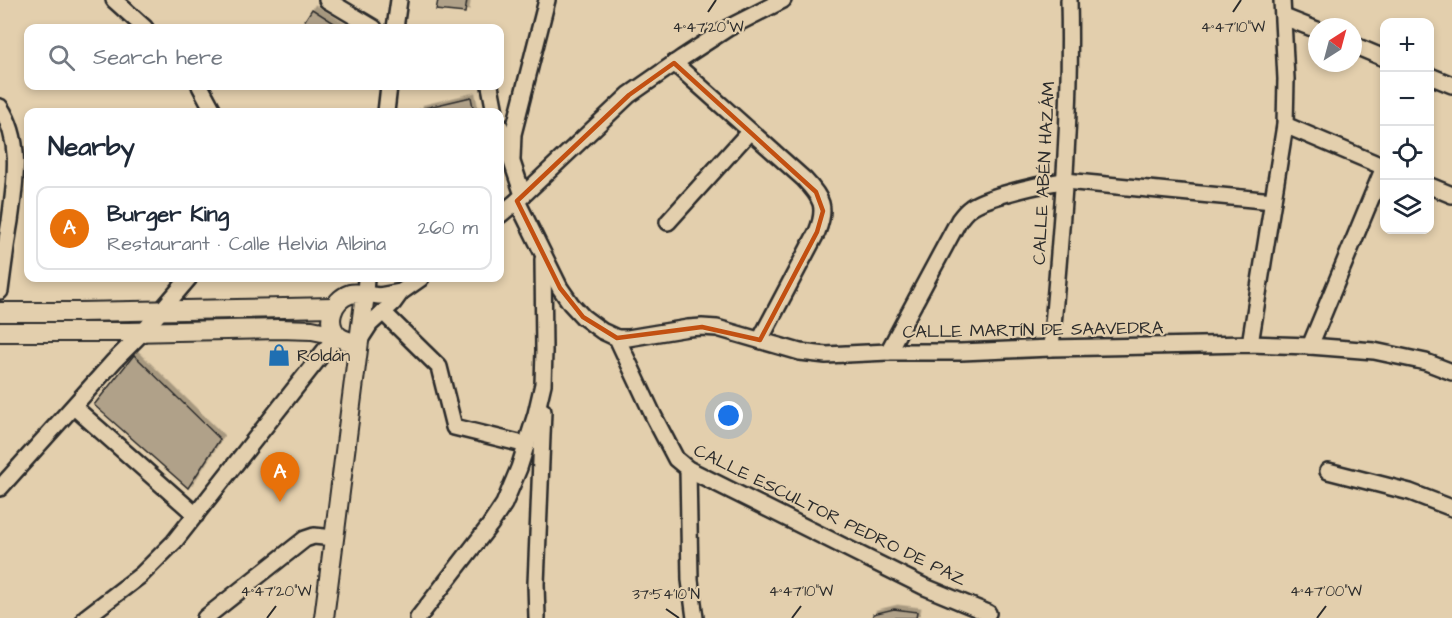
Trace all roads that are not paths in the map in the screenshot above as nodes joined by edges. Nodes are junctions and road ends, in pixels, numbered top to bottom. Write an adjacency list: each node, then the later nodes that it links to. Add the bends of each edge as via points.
1 (114, 0): 9 (street)
2 (327, 0): 10 (street)
3 (399, 0): 11 (street)
4 (547, 0): 28 (street, via 513,134)
5 (783, 0): 15 (street, via 728,28)
6 (1069, 0): 31 (street, CALLE ABÉN HAZÁM)
7 (1282, 0): 8 (street)
8 (1284, 17): 12 (street); 25 (street)
9 (141, 24)
10 (367, 24)
11 (396, 24)
12 (1308, 26)
13 (1362, 49): 14 (street)
14 (1380, 56)
15 (675, 63): 26 (street); 34 (street, via 629,95)
16 (1434, 78): 17 (street)
17 (1452, 85)
18 (202, 90): 22 (street)
19 (389, 90): 23 (street)
20 (491, 90): 24 (street)
21 (0, 107): 42 (street, via 11,129 16,166)
22 (212, 108)
23 (386, 108)
24 (494, 108)
25 (1286, 125): 29 (street); 35 (street)
26 (750, 131): 37 (street); 52 (street, via 816,192 823,211 817,232)
27 (504, 137): 28 (street)
28 (512, 159): 34 (street)
29 (1380, 165)
30 (1380, 177): 55 (street)
31 (1065, 181): 35 (street); 56 (street, CALLE ABÉN HAZÁM); 57 (street, via 982,201 969,208)
32 (1434, 187): 33 (street)
33 (1451, 190)
34 (520, 198): 36 (street); 38 (street)
35 (1273, 201): 54 (street)
36 (504, 212)
37 (668, 222)
38 (543, 256): 51 (street, via 571,304 583,317); 59 (street)
39 (186, 282): 45 (street)
40 (415, 282): 43 (street)
41 (366, 286): 43 (street, via 379,296); 44 (main road); 53 (main road)
42 (0, 291)
43 (401, 292): 47 (street)
44 (334, 307): 45 (main road); 50 (main road, via 330,321)
45 (162, 310): 46 (main road); 48 (street)
46 (0, 312)
47 (383, 312): 53 (street); 61 (street, via 439,367 454,427)
48 (143, 332): 49 (main road); 50 (main road, via 312,330); 60 (street)
49 (0, 333)
50 (337, 335): 53 (main road); 68 (street)
51 (617, 338): 52 (street, CALLE MARTÍN DE SAAVEDRA, via 702,327 725,329); 63 (street, CALLE ESCULTOR PEDRO DE PAZ, via 676,459)
52 (760, 340): 57 (street, CALLE MARTÍN DE SAAVEDRA, via 826,355)
53 (358, 343): 69 (main road)
54 (1251, 344): 55 (street, CALLE MARTÍN DE SAAVEDRA); 56 (street, CALLE MARTÍN DE SAAVEDRA)
55 (1310, 346): 58 (street, CALLE MARTÍN DE SAAVEDRA, via 1374,351)
56 (1051, 348): 57 (street, CALLE MARTÍN DE SAAVEDRA)
57 (888, 352)
58 (1452, 372)
59 (543, 384): 61 (street); 65 (street)
60 (74, 407): 66 (street); 68 (street)
61 (527, 445): 62 (street)
62 (519, 468): 65 (street); 74 (street, via 490,525)
63 (688, 469): 70 (street, CALLE ESCULTOR PEDRO DE PAZ, via 925,587); 76 (street, via 690,580)
64 (1328, 471): 67 (street, via 1410,492)
65 (540, 472): 75 (street)
66 (0, 488)
67 (1452, 508)
68 (196, 515): 71 (street, via 141,575)
69 (334, 538): 72 (street, via 305,539); 73 (main road)
70 (988, 613)
71 (85, 618)
72 (205, 618)
73 (324, 618)
74 (418, 618)
75 (537, 618)
76 (695, 618)

